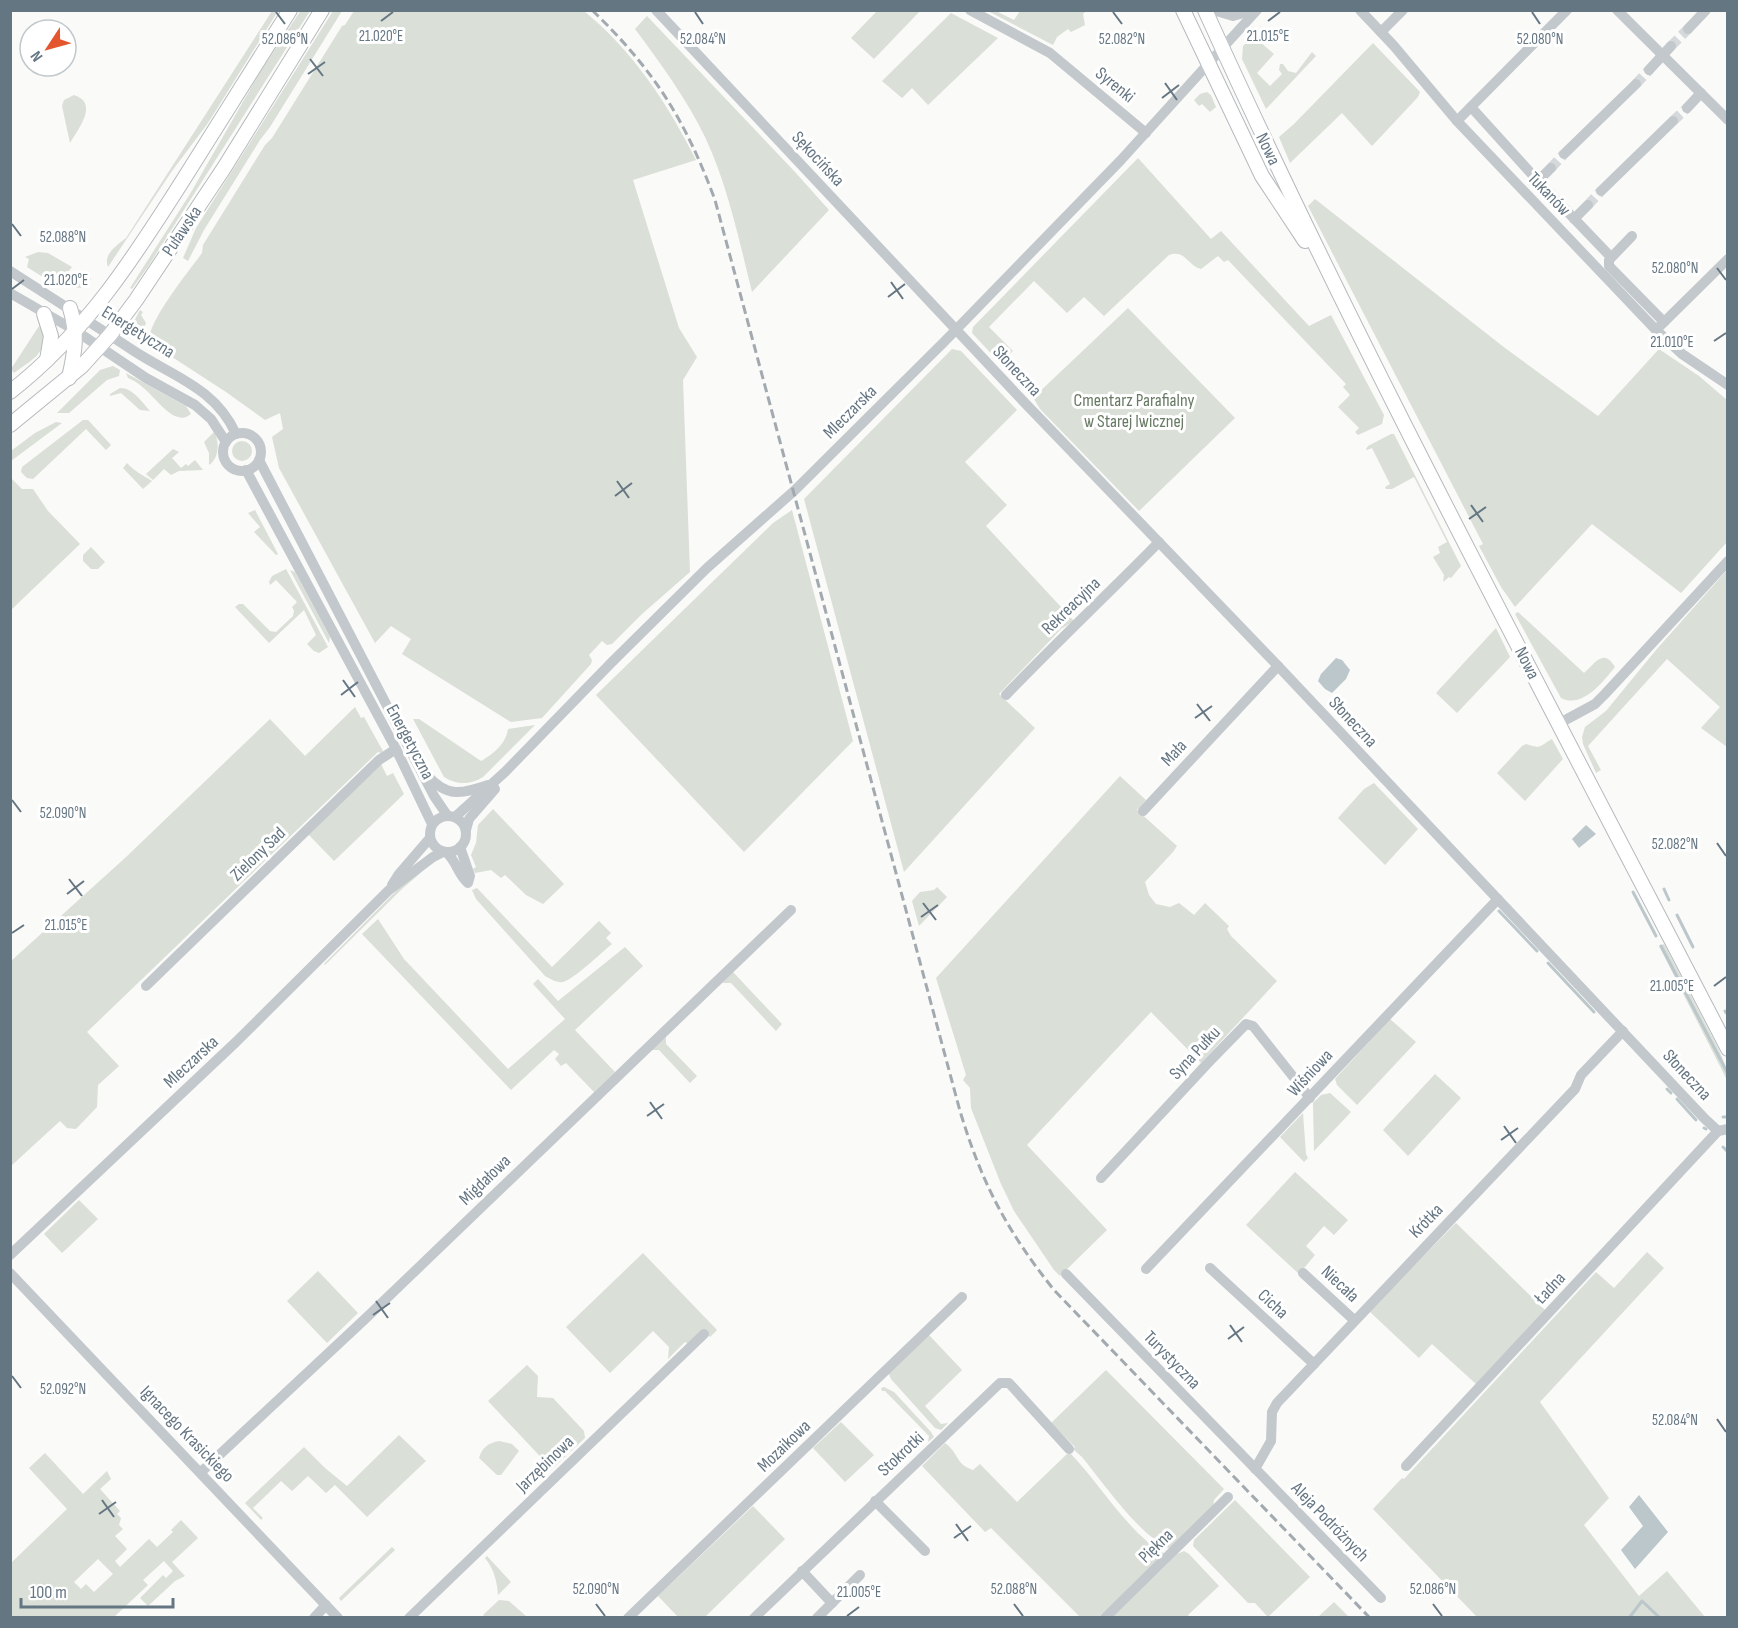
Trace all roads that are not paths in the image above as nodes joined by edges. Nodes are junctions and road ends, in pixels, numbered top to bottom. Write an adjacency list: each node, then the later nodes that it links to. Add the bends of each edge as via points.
1 (290, 10): 43 (main road, Puławska, via 122,275)
2 (322, 10): 48 (main road, Puławska, via 224,168)
3 (656, 10): 45 (street, Sękocińska)
4 (970, 10): 28 (street, Syrenki, via 1050,53)
5 (1183, 10): 19 (main road, Nowa)
6 (1205, 10): 17 (main road, Nowa)
7 (1213, 10): 8 (street, via 1233,16)
8 (1255, 10): 17 (street, Mleczarska)
9 (1360, 10): 15 (street, Tukanów)
10 (1403, 10): 15 (street)
11 (1567, 10): 23 (street)
12 (1706, 10): 14 (street)
13 (1620, 13): 18 (street)
14 (1688, 29)
15 (1381, 32): 26 (street, Tukanów)
16 (1671, 46): 18 (street)
17 (1222, 48): 19 (street, Mleczarska); 36 (main road, Nowa)
18 (1662, 54): 20 (street); 22 (street)
19 (1208, 64): 28 (street, Mleczarska); 36 (main road, Nowa, via 1262,176)
20 (1649, 70)
21 (1636, 84): 29 (street)
22 (1701, 93): 24 (street); 25 (street)
23 (1472, 107): 26 (street); 31 (street, Tukanów)
24 (1686, 108)
25 (1728, 120)
26 (1457, 121): 46 (street, Tukanów)
27 (1673, 121): 32 (street)
28 (1146, 133): 45 (street, Mleczarska)
29 (1564, 154)
30 (1551, 168): 31 (street)
31 (1538, 181): 34 (street, Tukanów)
32 (1601, 191)
33 (1588, 205): 34 (street)
34 (1574, 219): 37 (street, Tukanów)
35 (1632, 236): 44 (street, via 1609,260 1609,266)
36 (1314, 249): 65 (main road, Nowa)
37 (1607, 252)
38 (1728, 259): 44 (street)
39 (10, 271): 41 (street, Energetyczna)
40 (10, 293): 42 (street, Energetyczna)
41 (69, 308): 43 (street, Energetyczna); 47 (main road)
42 (44, 314): 47 (street, Energetyczna); 50 (main road, via 51,336)
43 (86, 319): 47 (main road, Puławska); 48 (street, Energetyczna)
44 (1664, 322): 46 (street)
45 (956, 330): 59 (street, Słoneczna); 68 (street, Mleczarska, via 794,491 707,568)
46 (1656, 330): 52 (street, Tukanów, via 1682,354)
47 (76, 331): 49 (street, Energetyczna); 50 (main road, Puławska); 51 (main road)
48 (110, 335): 49 (main road, Puławska); 55 (street, Energetyczna, via 205,393 221,408)
49 (100, 348): 51 (main road, Puławska); 56 (street, Energetyczna, via 195,405 211,419)
50 (47, 360): 53 (main road, Puławska)
51 (69, 378): 54 (main road, Puławska)
52 (1728, 385)
53 (10, 392)
54 (10, 425)
55 (236, 434): 56 (street); 57 (street, via 255,438 261,448)
56 (226, 442): 58 (street, via 226,461 234,469)
57 (259, 460): 58 (street); 62 (street, Energetyczna)
58 (246, 470): 63 (street, Energetyczna)
59 (1160, 542): 61 (street, Słoneczna); 64 (street, Rekreacyjna)
60 (1728, 561): 65 (street, via 1605,694)
61 (1278, 666): 71 (street, Mała); 80 (street, Słoneczna)
62 (369, 671): 63 (street); 67 (street, Energetyczna)
63 (358, 677): 66 (street, Energetyczna)
64 (1006, 695)
65 (1558, 724): 84 (main road, Nowa)
66 (396, 749): 70 (street, Energetyczna); 82 (street, Zielony Sad, via 379,760)
67 (413, 755): 69 (street, Mleczarska, via 434,783 447,791 469,792); 72 (street, Energetyczna, via 435,798)
68 (505, 772): 69 (street, Mleczarska); 74 (street, Mleczarska, via 469,819)
69 (489, 785): 72 (street, Mleczarska, via 470,806)
70 (421, 798): 73 (street, Energetyczna); 78 (street, via 425,827)
71 (1143, 811)
72 (451, 816): 73 (street, via 438,818); 74 (street, via 462,822)
73 (432, 824): 75 (street)
74 (466, 830): 76 (street)
75 (430, 838): 77 (street, via 435,848); 78 (street, Mleczarska)
76 (460, 847): 77 (street); 77 (street, via 470,876 468,884)
77 (445, 852): 79 (street, Mleczarska, via 433,856)
78 (416, 854): 79 (street, Mleczarska)
79 (389, 890): 88 (street, Mleczarska, via 237,1042)
80 (1498, 898): 83 (street, Słoneczna); 85 (street, Wiśniowa)
81 (791, 910): 101 (street, Migdałowa)
82 (146, 986)
83 (1623, 1031): 86 (street, Słoneczna); 95 (street, Krótka, via 1581,1075 1575,1089)
84 (1728, 1049)
85 (1310, 1098): 87 (street, Syna Pułku, via 1253,1026 1246,1024); 90 (street, Wiśniowa)
86 (1723, 1130): 99 (street, Ładna)
87 (1101, 1178)
88 (10, 1255)
89 (1210, 1268): 97 (street, Cicha)
90 (1146, 1269)
91 (10, 1273): 101 (street, Ignacego Krasickiego)
92 (1303, 1273): 95 (street, Niecała)
93 (1066, 1274): 100 (street, Turystyczna)
94 (962, 1297): 113 (street, Mozaikowa)
95 (1354, 1320): 97 (street, Krótka)
96 (704, 1334): 112 (street, Jarzębinowa)
97 (1314, 1364): 100 (street, Krótka, via 1274,1407 1271,1441)
98 (1069, 1449): 103 (street, Stokrotki, via 1009,1383 1002,1382)
99 (1406, 1466)
100 (1255, 1468): 107 (street, Aleja Podróżnych)
101 (201, 1472): 109 (street, Ignacego Krasickiego)
102 (1228, 1497): 116 (street, Piękna)
103 (875, 1501): 104 (street); 105 (street, Stokrotki)
104 (925, 1551)
105 (802, 1571): 108 (street); 114 (street, Stokrotki)
106 (861, 1575): 108 (street)
107 (1381, 1598)
108 (832, 1603): 115 (street)
109 (326, 1605): 110 (street); 111 (street, Ignacego Krasickiego)
110 (314, 1617)
111 (338, 1617)
112 (410, 1617)
113 (628, 1617)
114 (754, 1617)
115 (817, 1617)
116 (1105, 1617)

